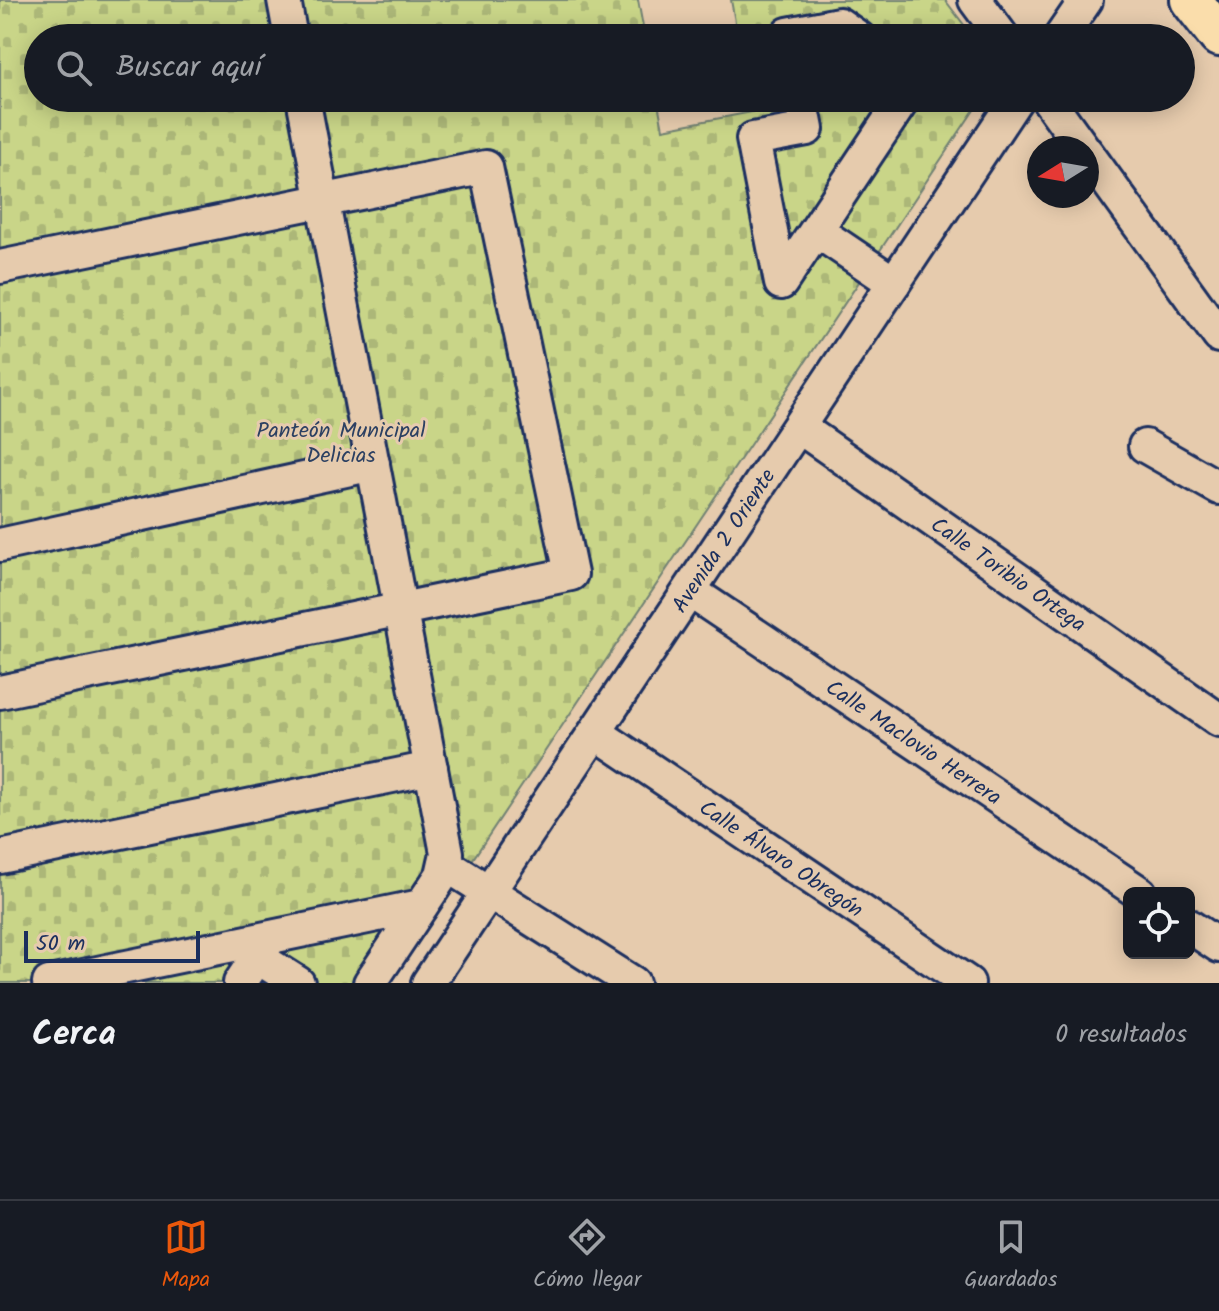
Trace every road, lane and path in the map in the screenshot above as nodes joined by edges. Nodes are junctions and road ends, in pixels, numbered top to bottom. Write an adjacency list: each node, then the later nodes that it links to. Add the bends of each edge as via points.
1 (284, 0): 5 (street)
2 (975, 0): 6 (street)
3 (1086, 0): 7 (street)
4 (1191, 0): 8 (main road)
5 (288, 24)
6 (993, 24)
7 (1070, 24)
8 (1219, 36)
9 (306, 112): 16 (street)
10 (804, 112): 17 (street, via 807,129 753,139 781,283)
11 (895, 112): 17 (street)
12 (1008, 112): 19 (street, Avenida 2 Oriente)
13 (1057, 112): 14 (street)
14 (1074, 136)
15 (1099, 170): 20 (street)
16 (323, 200): 18 (street); 23 (street); 27 (street, via 486,167 571,574)
17 (817, 231): 19 (street)
18 (0, 267)
19 (894, 283): 21 (street, Avenida 2 Oriente)
20 (1219, 336)
21 (799, 427): 26 (street, Avenida 2 Oriente); 29 (street, Calle Toribio Ortega)
22 (1145, 446): 24 (street)
23 (373, 464): 25 (street); 27 (street)
24 (1219, 488)
25 (0, 545)
26 (690, 591): 30 (street, Avenida 2 Oriente); 34 (street, Calle Maclovio Herrera)
27 (401, 609): 28 (street); 31 (street)
28 (0, 692)
29 (1219, 720)
30 (596, 733): 35 (street, Avenida 2 Oriente); 46 (street, Calle Álvaro Obregón)
31 (431, 768): 32 (street); 33 (street)
32 (0, 857)
33 (445, 864): 35 (street); 36 (street)
34 (1131, 887)
35 (489, 891): 44 (street, Avenida 2 Oriente); 45 (street)
36 (421, 906): 39 (street); 43 (street)
37 (1195, 930): 38 (street)
38 (1219, 946)
39 (255, 959): 40 (street); 42 (street)
40 (113, 976): 41 (street)
41 (49, 983)
42 (298, 983)
43 (370, 983)
44 (428, 983)
45 (633, 983)
46 (968, 983)

